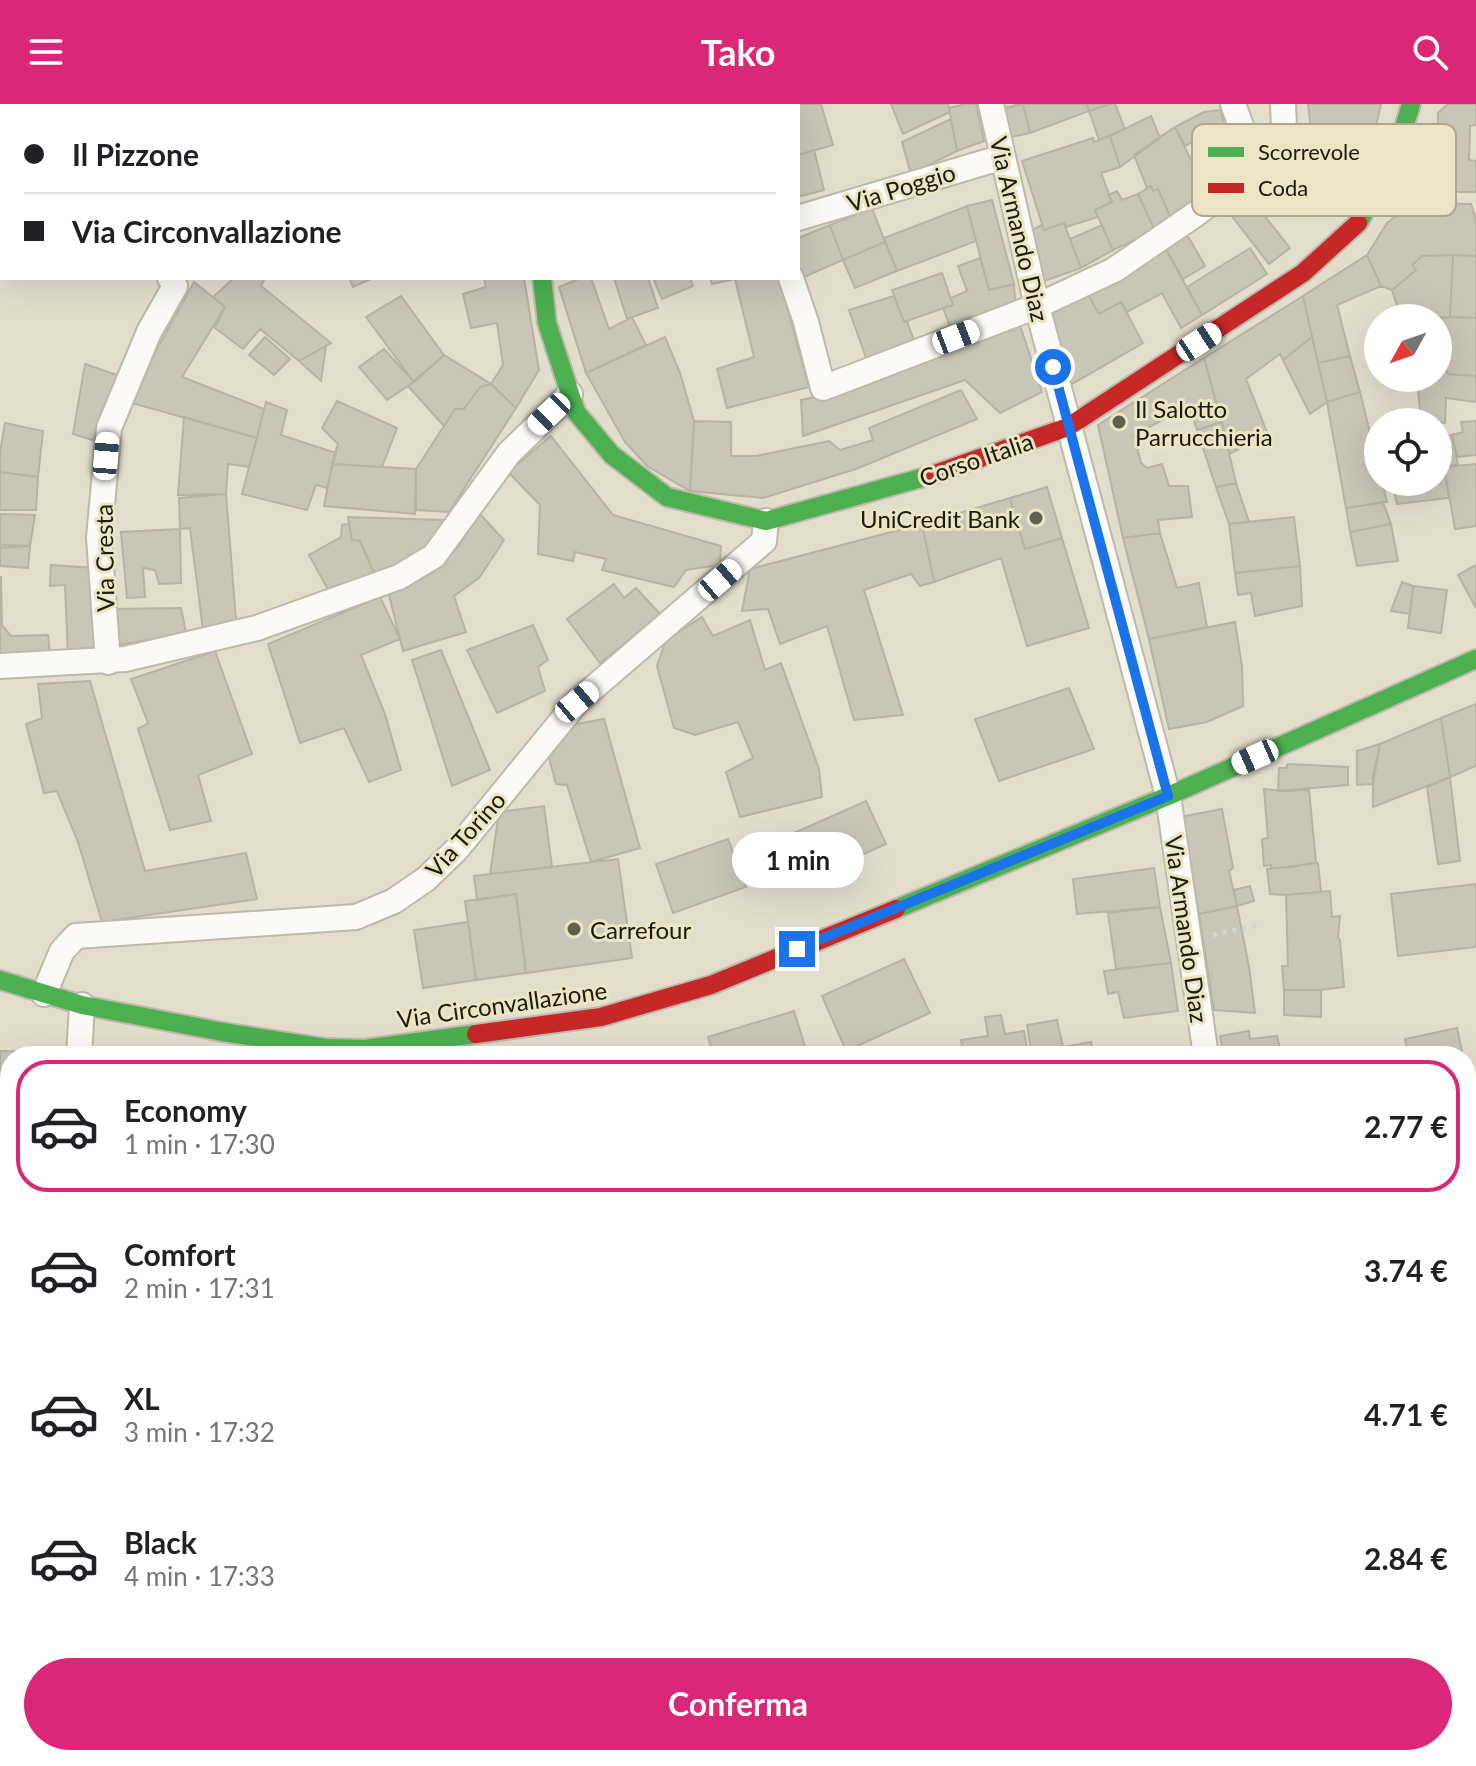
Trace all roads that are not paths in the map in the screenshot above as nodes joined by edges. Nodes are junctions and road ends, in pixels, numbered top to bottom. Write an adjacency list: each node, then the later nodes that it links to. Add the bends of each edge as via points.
1 (991, 104): 8 (street, Via Armando Diaz)
2 (1233, 104): 5 (street)
3 (1283, 104): 6 (street)
4 (1411, 104): 7 (main road, Corso Italia)
5 (1240, 124)
6 (1284, 124)
7 (1405, 124)
8 (1003, 157): 11 (street, Via Poggio); 15 (street, Via Armando Diaz)
9 (1193, 216): 15 (street, via 1114,270)
10 (1363, 216): 17 (main road, Corso Italia, via 1303,273)
11 (800, 217)
12 (171, 280): 20 (street, Via Cresta, via 175,286 149,332 109,428 99,538)
13 (542, 280): 16 (main road, Corso Italia, via 547,323)
14 (792, 280): 15 (street, via 823,388)
15 (1037, 306): 17 (street, Via Armando Diaz)
16 (570, 394): 18 (main road, Corso Italia, via 576,412 612,455 667,497); 20 (street, via 509,453 434,556 399,577 257,628)
17 (1068, 427): 18 (main road, Corso Italia, via 921,479); 22 (street, Via Armando Diaz)
18 (766, 521): 24 (street, Via Torino, via 764,541 577,702 457,849 394,901 356,917 76,936 62,951)
19 (1476, 659): 22 (main road, Via Circonvallazione)
20 (108, 662): 21 (street)
21 (0, 666)
22 (1168, 796): 28 (main road, Via Circonvallazione, via 711,985 601,1017); 29 (street, Via Armando Diaz)
23 (0, 980): 24 (main road, Via Circonvallazione)
24 (44, 994): 25 (main road, Via Circonvallazione)
25 (82, 1005): 26 (street); 27 (main road, Via Circonvallazione)
26 (80, 1046)
27 (312, 1046)
28 (405, 1046)
29 (1205, 1046)

